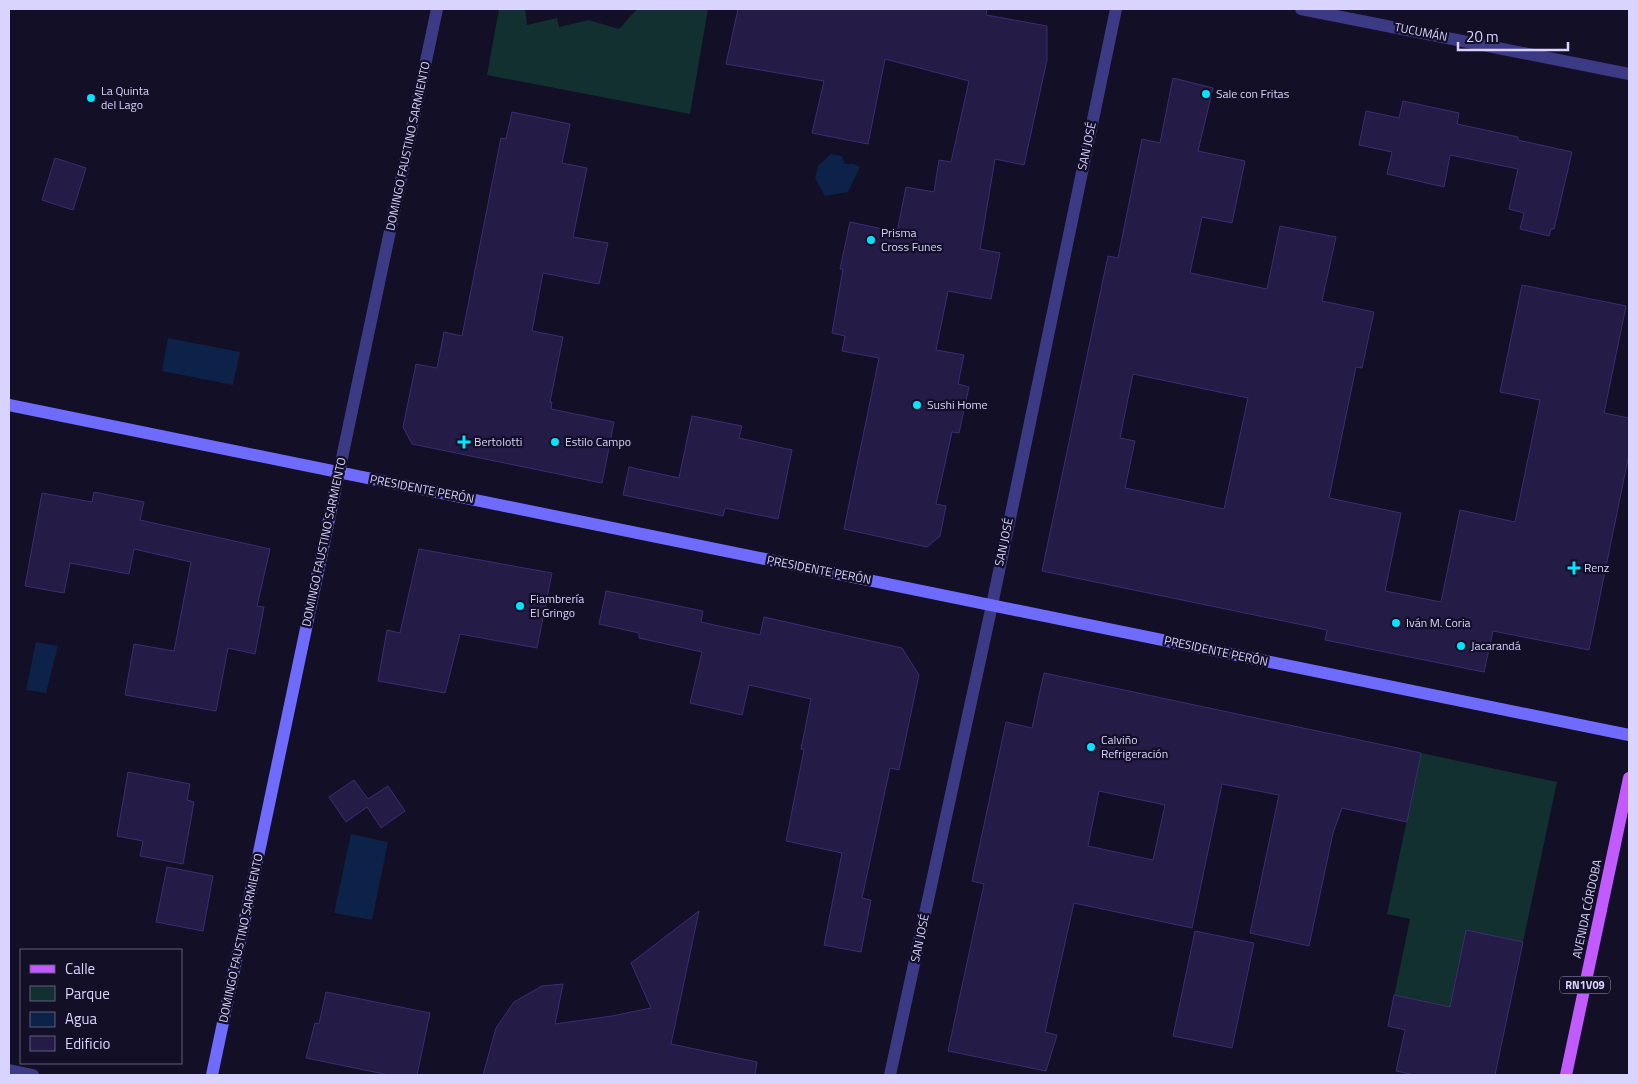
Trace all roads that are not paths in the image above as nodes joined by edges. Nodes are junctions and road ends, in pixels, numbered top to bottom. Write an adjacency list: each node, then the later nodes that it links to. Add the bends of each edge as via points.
1 (437, 9): 6 (street, DOMINGO FAUSTINO SARMIENTO)
2 (1116, 9): 7 (street, SAN JOSÉ)
3 (1301, 9): 4 (street, TUCUMÁN)
4 (1629, 74)
5 (9, 405): 6 (main road, PRESIDENTE PERÓN)
6 (339, 472): 7 (main road, PRESIDENTE PERÓN); 12 (main road, DOMINGO FAUSTINO SARMIENTO)
7 (992, 605): 8 (main road, PRESIDENTE PERÓN); 13 (street, SAN JOSÉ)
8 (1629, 735)
9 (1629, 778): 14 (main road, AVENIDA CÓRDOBA / RN1V09)
10 (9, 1070): 11 (street)
11 (33, 1075)
12 (212, 1075)
13 (890, 1075)
14 (1566, 1075)

